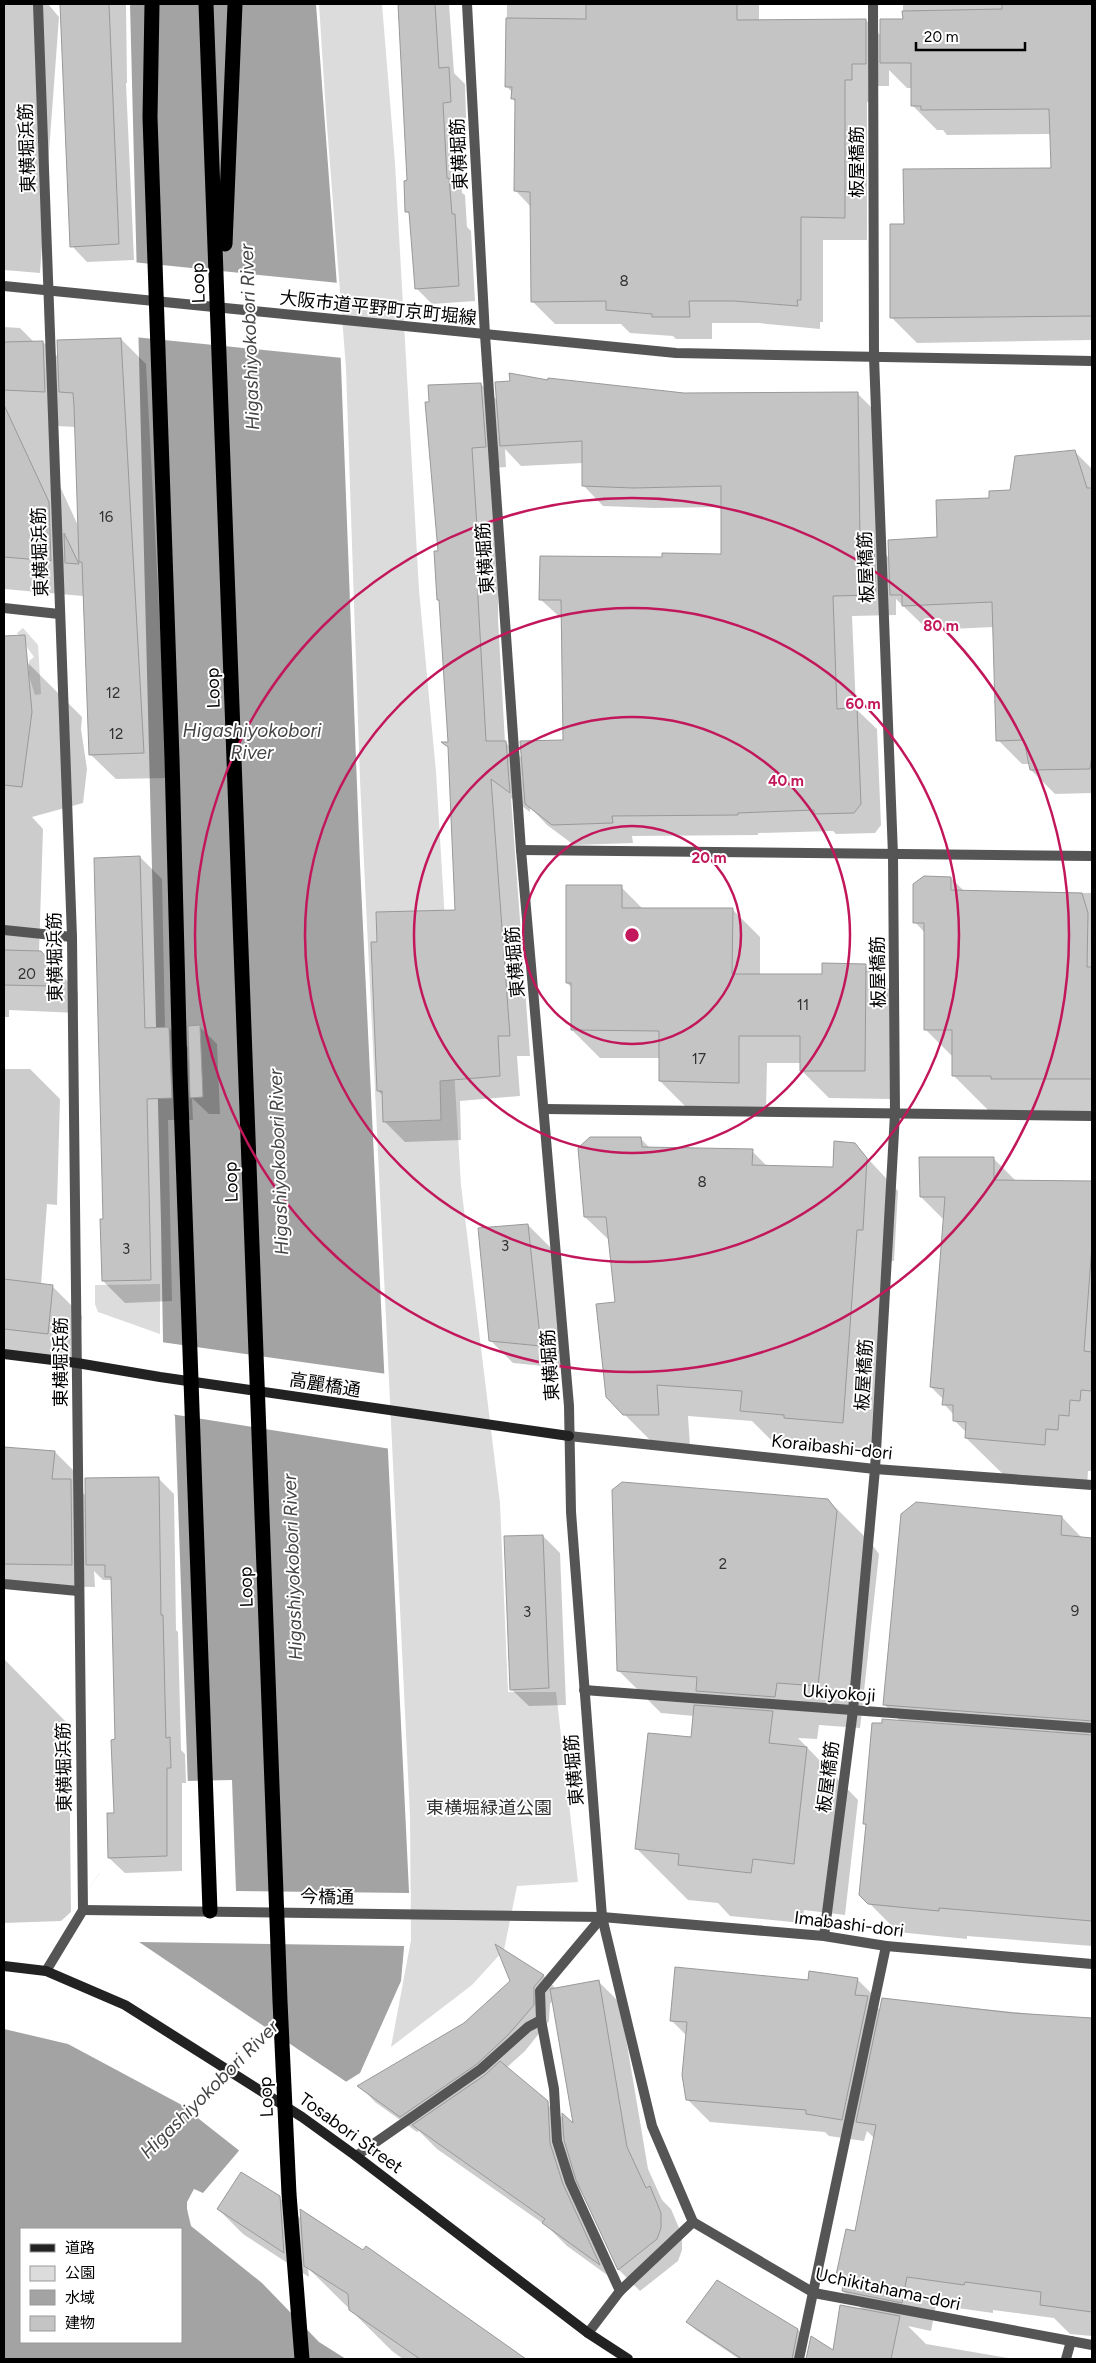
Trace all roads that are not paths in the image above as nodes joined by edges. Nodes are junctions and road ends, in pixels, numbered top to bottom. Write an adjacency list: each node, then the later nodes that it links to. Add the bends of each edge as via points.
1 (38, 4): 8 (street, 東横堀浜筋)
2 (152, 4): 25 (highway, via 150,117)
3 (206, 4): 12 (highway, Loop)
4 (235, 4): 12 (highway)
5 (467, 4): 9 (street, 東横堀筋)
6 (874, 4): 10 (street, 板屋橋筋)
7 (4, 286): 8 (street, 大阪市道平野町京町堀線)
8 (48, 291): 9 (street, 大阪市道平野町京町堀線); 14 (street, 東横堀浜筋)
9 (486, 335): 10 (street, 大阪市道平野町京町堀線, via 676,353); 15 (street, 東横堀筋)
10 (874, 357): 11 (street, 大阪市道平野町京町堀線); 16 (street, 板屋橋筋)
11 (1092, 360)
12 (220, 362): 50 (highway, Loop, via 280,2010 289,2194)
13 (4, 608): 14 (street)
14 (59, 614): 19 (street, 東横堀浜筋)
15 (521, 850): 16 (street); 20 (street, 東横堀筋)
16 (893, 854): 17 (street); 21 (street, 板屋橋筋)
17 (1092, 856)
18 (4, 930): 19 (street)
19 (72, 937): 24 (street, 東横堀浜筋)
20 (545, 1109): 21 (street); 26 (street, 東横堀筋)
21 (895, 1114): 22 (street); 27 (street, 板屋橋筋)
22 (1092, 1116)
23 (4, 1354): 24 (main road, 高麗橋通)
24 (77, 1363): 25 (main road, 高麗橋通); 30 (street, 東横堀浜筋)
25 (192, 1381): 26 (main road, 高麗橋通); 35 (highway)
26 (569, 1436): 27 (street, Koraibashi-dori); 31 (street, 東横堀筋)
27 (875, 1469): 28 (street, Koraibashi-dori); 32 (street, 板屋橋筋)
28 (1092, 1485)
29 (4, 1584): 30 (street)
30 (78, 1591): 34 (street, 東横堀浜筋)
31 (584, 1690): 32 (street, Ukiyokoji); 36 (street, 東横堀筋)
32 (853, 1710): 33 (street, Ukiyokoji); 37 (street, 板屋橋筋)
33 (1092, 1728)
34 (83, 1910): 35 (street, 今橋通); 41 (street)
35 (210, 1911): 36 (street, 今橋通)
36 (602, 1917): 37 (street, Imabashi-dori); 42 (street, via 540,1991); 44 (street, 東横堀筋, via 652,2126)
37 (824, 1936): 38 (street, Imabashi-dori)
38 (886, 1946): 39 (street, Imabashi-dori); 46 (street)
39 (1092, 1964)
40 (4, 1966): 41 (main road, Tosabori Street)
41 (46, 1972): 43 (main road, Tosabori Street, via 125,2005 302,2117)
42 (541, 2020): 43 (street, via 528,2027 481,2069); 45 (street, via 554,2089 556,2141 570,2182)
43 (356, 2156): 47 (main road, Tosabori Street)
44 (693, 2222): 45 (street); 46 (street, Uchikitahama-dori)
45 (620, 2291): 47 (street)
46 (814, 2293): 48 (street, Uchikitahama-dori); 52 (street)
47 (588, 2333): 51 (main road, Tosabori Street)
48 (1071, 2341): 49 (street, Uchikitahama-dori); 53 (street)
49 (1092, 2345)
50 (302, 2359)
51 (628, 2359)
52 (799, 2359)
53 (1066, 2359)

